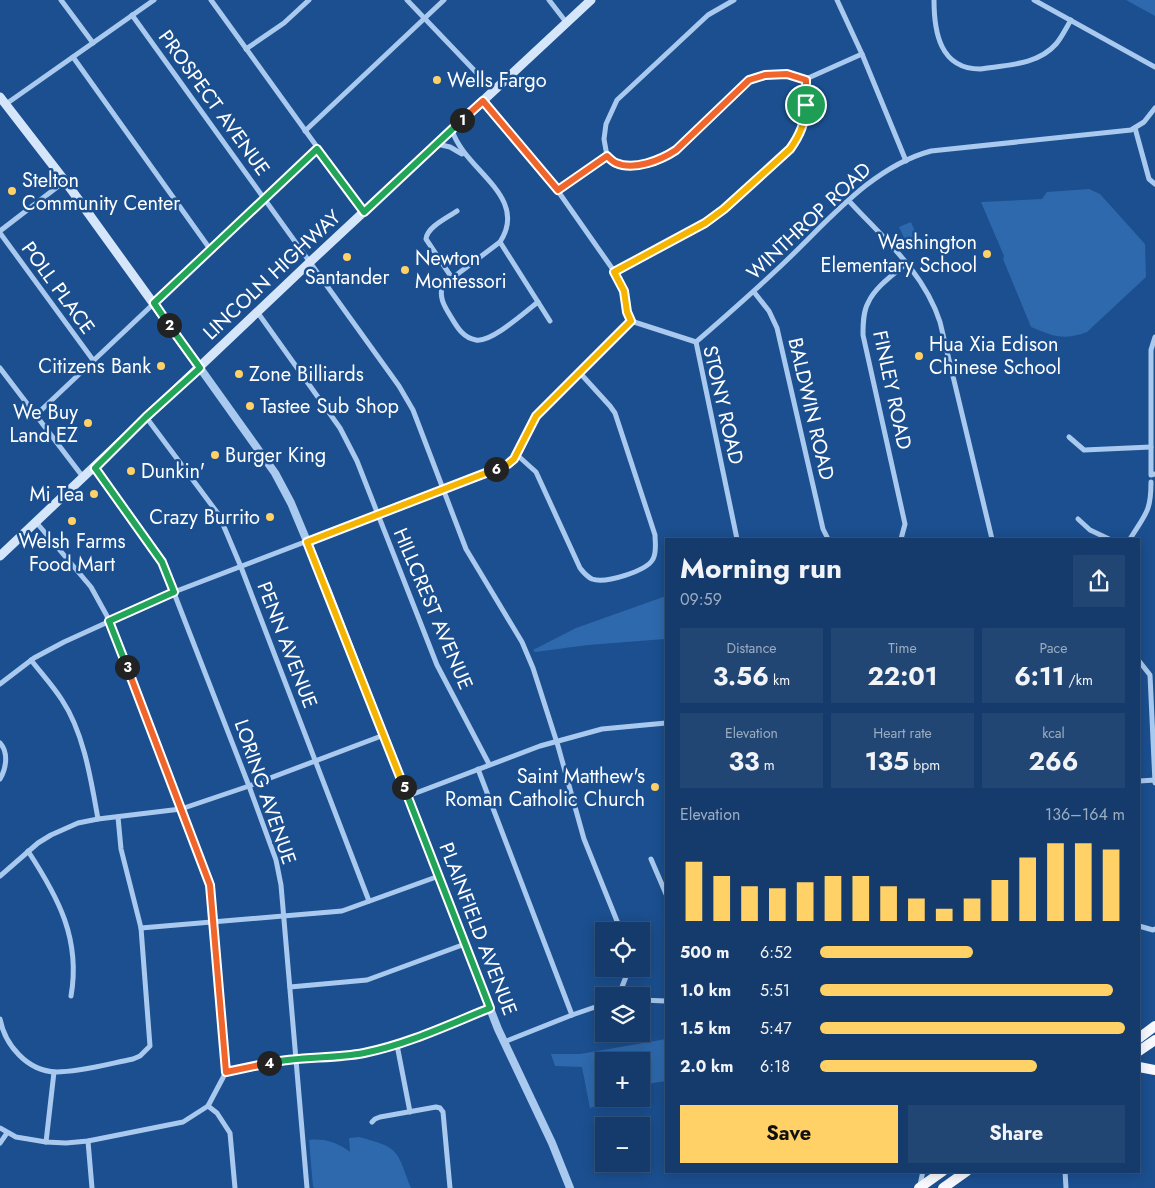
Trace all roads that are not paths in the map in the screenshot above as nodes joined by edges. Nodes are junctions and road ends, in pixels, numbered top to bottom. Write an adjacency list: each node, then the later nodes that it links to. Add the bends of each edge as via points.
1 (61, 0): 17 (street)
2 (154, 0): 13 (street)
3 (211, 0): 18 (street)
4 (309, 0): 18 (street, via 284,23)
5 (407, 0): 14 (street)
6 (444, 0): 14 (street)
7 (549, 0): 16 (street)
8 (590, 0): 16 (main road, LINCOLN HIGHWAY)
9 (734, 0): 33 (street, via 708,15 617,100 606,124)
10 (838, 0): 19 (street)
11 (934, 0): 15 (street, via 935,27 940,41 956,65 972,69 1034,60 1058,43)
12 (1034, 0): 15 (street)
13 (132, 15): 17 (street); 39 (street, PROSPECT AVENUE)
14 (425, 19): 23 (street); 30 (street)
15 (1070, 20): 21 (street)
16 (566, 22): 23 (main road, LINCOLN HIGHWAY)
17 (93, 43): 20 (street)
18 (246, 49): 30 (street)
19 (862, 54): 22 (street); 35 (street)
20 (73, 57): 26 (street); 45 (street)
21 (1155, 67)
22 (806, 80): 33 (street, via 787,74 749,80 666,157 647,164 615,163); 48 (street, via 805,117 790,149 705,223)
23 (494, 90): 25 (main road, LINCOLN HIGHWAY)
24 (0, 97): 26 (main road, PLAINFIELD AVENUE)
25 (483, 101): 29 (main road, LINCOLN HIGHWAY); 38 (street)
26 (6, 104): 36 (main road, PLAINFIELD AVENUE)
27 (1155, 108): 28 (street)
28 (1135, 128): 35 (street, WINTHROP ROAD, via 931,151); 37 (street, via 1149,179)
29 (452, 130): 31 (main road, LINCOLN HIGHWAY); 34 (street, via 458,146)
30 (305, 131): 32 (street)
31 (437, 144): 34 (street); 41 (main road, LINCOLN HIGHWAY)
32 (317, 149): 39 (street); 41 (street)
33 (607, 156): 38 (street)
34 (467, 157): 44 (street, via 506,204 508,224)
35 (906, 161): 40 (street, WINTHROP ROAD, via 877,176)
36 (64, 181): 43 (street); 52 (main road, PLAINFIELD AVENUE)
37 (1155, 184)
38 (558, 190): 48 (street)
39 (264, 198): 45 (street); 46 (street, PROSPECT AVENUE)
40 (849, 201): 47 (street); 50 (street, WINTHROP ROAD)
41 (364, 212): 46 (main road, LINCOLN HIGHWAY)
42 (456, 212): 49 (street, via 426,236)
43 (0, 232): 58 (street, POLL PLACE)
44 (500, 242): 49 (street); 51 (street)
45 (210, 249): 52 (street)
46 (310, 262): 53 (main road, LINCOLN HIGHWAY); 71 (street, PROSPECT AVENUE, via 399,386 413,410)
47 (907, 263): 77 (street, FINLEY ROAD, via 868,303 863,323 905,524); 78 (street, via 934,303 940,322)
48 (614, 272): 55 (street, via 624,291)
49 (452, 278): 51 (street, via 440,291 442,302 459,331 477,341 494,336)
50 (754, 292): 57 (street, WINTHROP ROAD); 76 (street, BALDWIN ROAD, via 777,328)
51 (538, 302): 54 (street)
52 (154, 303): 58 (street); 60 (main road, PLAINFIELD AVENUE)
53 (258, 312): 60 (main road, LINCOLN HIGHWAY); 72 (street, HILLCREST AVENUE, via 340,428 357,461)
54 (550, 321)
55 (631, 321): 57 (street, STONY ROAD); 61 (street)
56 (1155, 337): 65 (street, via 1152,350)
57 (696, 342): 75 (street, STONY ROAD)
58 (93, 360): 62 (street)
59 (0, 368): 62 (street)
60 (200, 368): 63 (main road, LINCOLN HIGHWAY); 81 (street, PLAINFIELD AVENUE, via 275,473)
61 (580, 373): 66 (street, via 536,416); 66 (street, via 615,414 655,535 652,561 616,578 594,580 586,576 536,472)
62 (36, 415): 69 (street)
63 (146, 417): 67 (main road, LINCOLN HIGHWAY); 83 (street, PENN AVENUE, via 219,515)
64 (1069, 438): 65 (street, via 1084,450)
65 (1151, 447): 68 (street)
66 (516, 454): 71 (street, via 508,464)
67 (95, 468): 69 (main road, LINCOLN HIGHWAY); 84 (street, LORING AVENUE, via 162,562)
68 (1153, 475)
69 (83, 477): 74 (main road, LINCOLN HIGHWAY)
70 (1151, 482): 80 (street, via 1149,508)
71 (444, 488): 72 (street); 91 (street, PROSPECT AVENUE, via 466,549 522,642)
72 (377, 514): 81 (street); 94 (street, HILLCREST AVENUE, via 437,665)
73 (1078, 519): 79 (street, via 1090,530)
74 (36, 522): 82 (main road, LINCOLN HIGHWAY); 85 (street, via 91,587)
75 (737, 538)
76 (828, 538)
77 (901, 538)
78 (992, 538)
79 (1107, 538)
80 (1131, 538)
81 (307, 542): 83 (street); 90 (street, PLAINFIELD AVENUE)
82 (0, 556)
83 (241, 567): 84 (street); 93 (street, PENN AVENUE)
84 (174, 592): 85 (street); 99 (street, LORING AVENUE)
85 (109, 621): 86 (street); 101 (street)
86 (31, 660): 88 (street); 103 (street, via 63,701 78,734)
87 (1140, 662): 98 (street, via 1150,675)
88 (0, 684)
89 (665, 723): 91 (street, via 602,729)
90 (384, 735): 93 (street); 100 (street, PLAINFIELD AVENUE)
91 (557, 741): 94 (street); 111 (street, PROSPECT AVENUE, via 584,839)
92 (0, 743): 96 (street, via 5,753)
93 (316, 761): 99 (street); 109 (street, PENN AVENUE)
94 (489, 764): 95 (street)
95 (478, 769): 100 (street); 123 (street)
96 (0, 779)
97 (1140, 781): 98 (street)
98 (1155, 781)
99 (249, 786): 101 (street); 110 (street, LORING AVENUE, via 276,860)
100 (408, 796): 107 (street, PLAINFIELD AVENUE)
101 (181, 809): 102 (street); 112 (street, via 210,885)
102 (118, 817): 103 (street); 114 (street, via 125,867)
103 (98, 819): 104 (street, via 78,823 51,835)
104 (28, 851): 106 (street); 118 (street, via 51,886 66,922 71,941)
105 (651, 859): 108 (street)
106 (0, 876)
107 (438, 876): 109 (street); 116 (street, PLAINFIELD AVENUE)
108 (665, 892)
109 (369, 901): 110 (street, via 342,911)
110 (283, 917): 112 (street); 117 (street, LORING AVENUE)
111 (617, 922)
112 (212, 923): 114 (street); 135 (street)
113 (1140, 926): 115 (street)
114 (141, 928): 134 (street, via 150,1046 133,1059)
115 (1154, 930)
116 (465, 944): 117 (street, via 367,980); 122 (street, PLAINFIELD AVENUE)
117 (290, 987): 131 (street, LORING AVENUE)
118 (71, 996)
119 (650, 1000): 120 (street)
120 (665, 1000)
121 (595, 1007): 123 (street)
122 (490, 1008): 128 (street, PLAINFIELD AVENUE); 129 (street)
123 (572, 1015): 128 (street)
124 (0, 1019): 134 (street, via 4,1037 19,1054 30,1063)
125 (1155, 1026): 126 (highway)
126 (1140, 1037)
127 (1155, 1040): 130 (highway)
128 (504, 1042): 153 (street, PLAINFIELD AVENUE)
129 (397, 1045): 131 (street, via 362,1053); 137 (street)
130 (1140, 1050)
131 (296, 1060): 135 (street); 151 (street, LORING AVENUE)
132 (1140, 1067): 133 (highway)
133 (1155, 1070)
134 (54, 1072): 142 (street)
135 (226, 1072): 136 (street)
136 (208, 1106): 141 (street, via 183,1122); 150 (street, via 217,1113 230,1133)
137 (410, 1112): 138 (street, via 380,1117); 152 (street, via 440,1108 443,1112)
138 (372, 1122)
139 (0, 1128): 140 (street)
140 (7, 1133): 142 (street); 143 (street)
141 (88, 1141): 142 (street); 149 (street)
142 (46, 1142)
143 (0, 1143)
144 (923, 1173): 154 (street)
145 (941, 1173): 154 (highway)
146 (964, 1173): 148 (highway)
147 (1065, 1173): 155 (street)
148 (946, 1187)
149 (92, 1188)
150 (235, 1188)
151 (307, 1188)
152 (450, 1188)
153 (570, 1188)
154 (918, 1188)
155 (1066, 1188)

